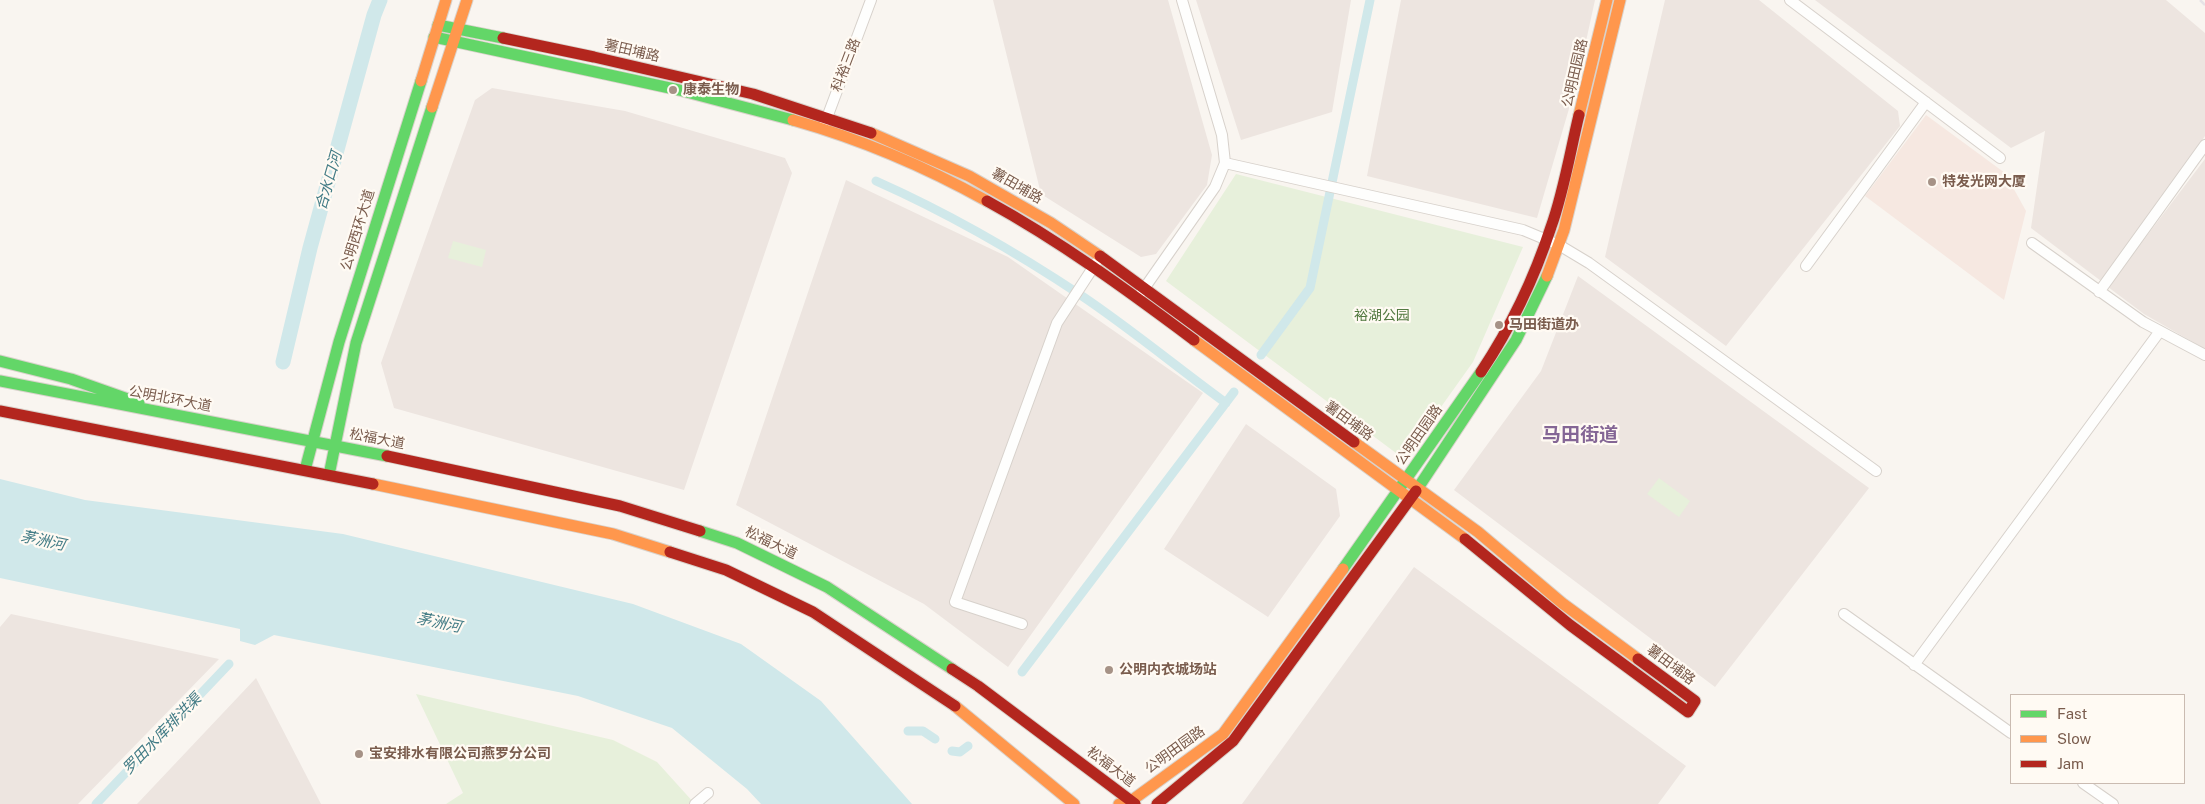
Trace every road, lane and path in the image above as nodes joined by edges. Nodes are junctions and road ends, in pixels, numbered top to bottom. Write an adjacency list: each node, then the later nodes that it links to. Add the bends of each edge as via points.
1 (446, 0): 8 (street, 公明西环大道)
2 (467, 0): 9 (street)
3 (871, 0): 13 (street, 科裕三路)
4 (1182, 0): 17 (street, via 1222,135)
5 (1607, 0): 18 (street, 公明田园路)
6 (1620, 0): 20 (street, 公明田园路)
7 (1790, 0): 12 (street)
8 (438, 25): 9 (street, 薯田埔路); 10 (street, 公明西环大道)
9 (457, 29): 11 (street); 13 (street, 薯田埔路, via 753,94)
10 (434, 37): 11 (street, 薯田埔路); 33 (street, 公明西环大道, via 339,342)
11 (453, 41): 14 (street, 薯田埔路, via 750,107); 34 (street, via 356,343)
12 (1926, 102): 16 (street); 23 (street)
13 (827, 118): 14 (street, 科裕三路); 21 (street, 薯田埔路, via 875,134 969,176)
14 (822, 130): 22 (street, 薯田埔路, via 870,146 963,188)
15 (2205, 145): 25 (street)
16 (2000, 158)
17 (1225, 163): 18 (street, via 1524,230); 24 (street, via 1215,187)
18 (1548, 240): 20 (street); 38 (street, 公明田园路, via 1505,334)
19 (2032, 243): 25 (street)
20 (1559, 245): 36 (street, via 1589,263); 39 (street, 公明田园路, via 1516,340)
21 (1101, 256): 22 (street); 24 (street, 薯田埔路)
22 (1094, 266): 26 (street, 薯田埔路); 43 (street, via 1057,323 955,602)
23 (1806, 266)
24 (1145, 288): 26 (street); 38 (street, 薯田埔路)
25 (2099, 292): 27 (street)
26 (1137, 298): 40 (street, 薯田埔路)
27 (2160, 331): 28 (street); 44 (street)
28 (2205, 355)
29 (0, 361): 32 (street, via 94,385)
30 (0, 381): 32 (street, 公明北环大道)
31 (0, 411): 35 (street)
32 (168, 414): 33 (street, 公明北环大道)
33 (312, 442): 34 (street, 公明北环大道); 35 (street, 公明西环大道)
34 (334, 446): 37 (street); 48 (street, 松福大道, via 620,506 737,543 827,587 978,686)
35 (305, 470): 37 (street)
36 (1876, 471)
37 (329, 475): 50 (street, via 613,534 726,570 813,612 961,710)
38 (1406, 480): 39 (street, 薯田埔路); 40 (street, 公明田园路)
39 (1417, 488): 41 (street, 公明田园路); 41 (street, 薯田埔路, via 1478,532 1562,603 1695,701 1688,712 1554,613 1470,542)
40 (1399, 491): 41 (street, 薯田埔路); 48 (street, 公明田园路, via 1223,734)
41 (1410, 499): 52 (street, 公明田园路, via 1233,741)
42 (1844, 614): 44 (street)
43 (1022, 624)
44 (1914, 665): 45 (street)
45 (2010, 732)
46 (2084, 784): 53 (street)
47 (708, 793): 49 (street)
48 (1133, 803): 51 (street, 公明田园路)
49 (695, 804)
50 (1074, 804)
51 (1119, 804)
52 (1157, 804)
53 (2113, 804)

